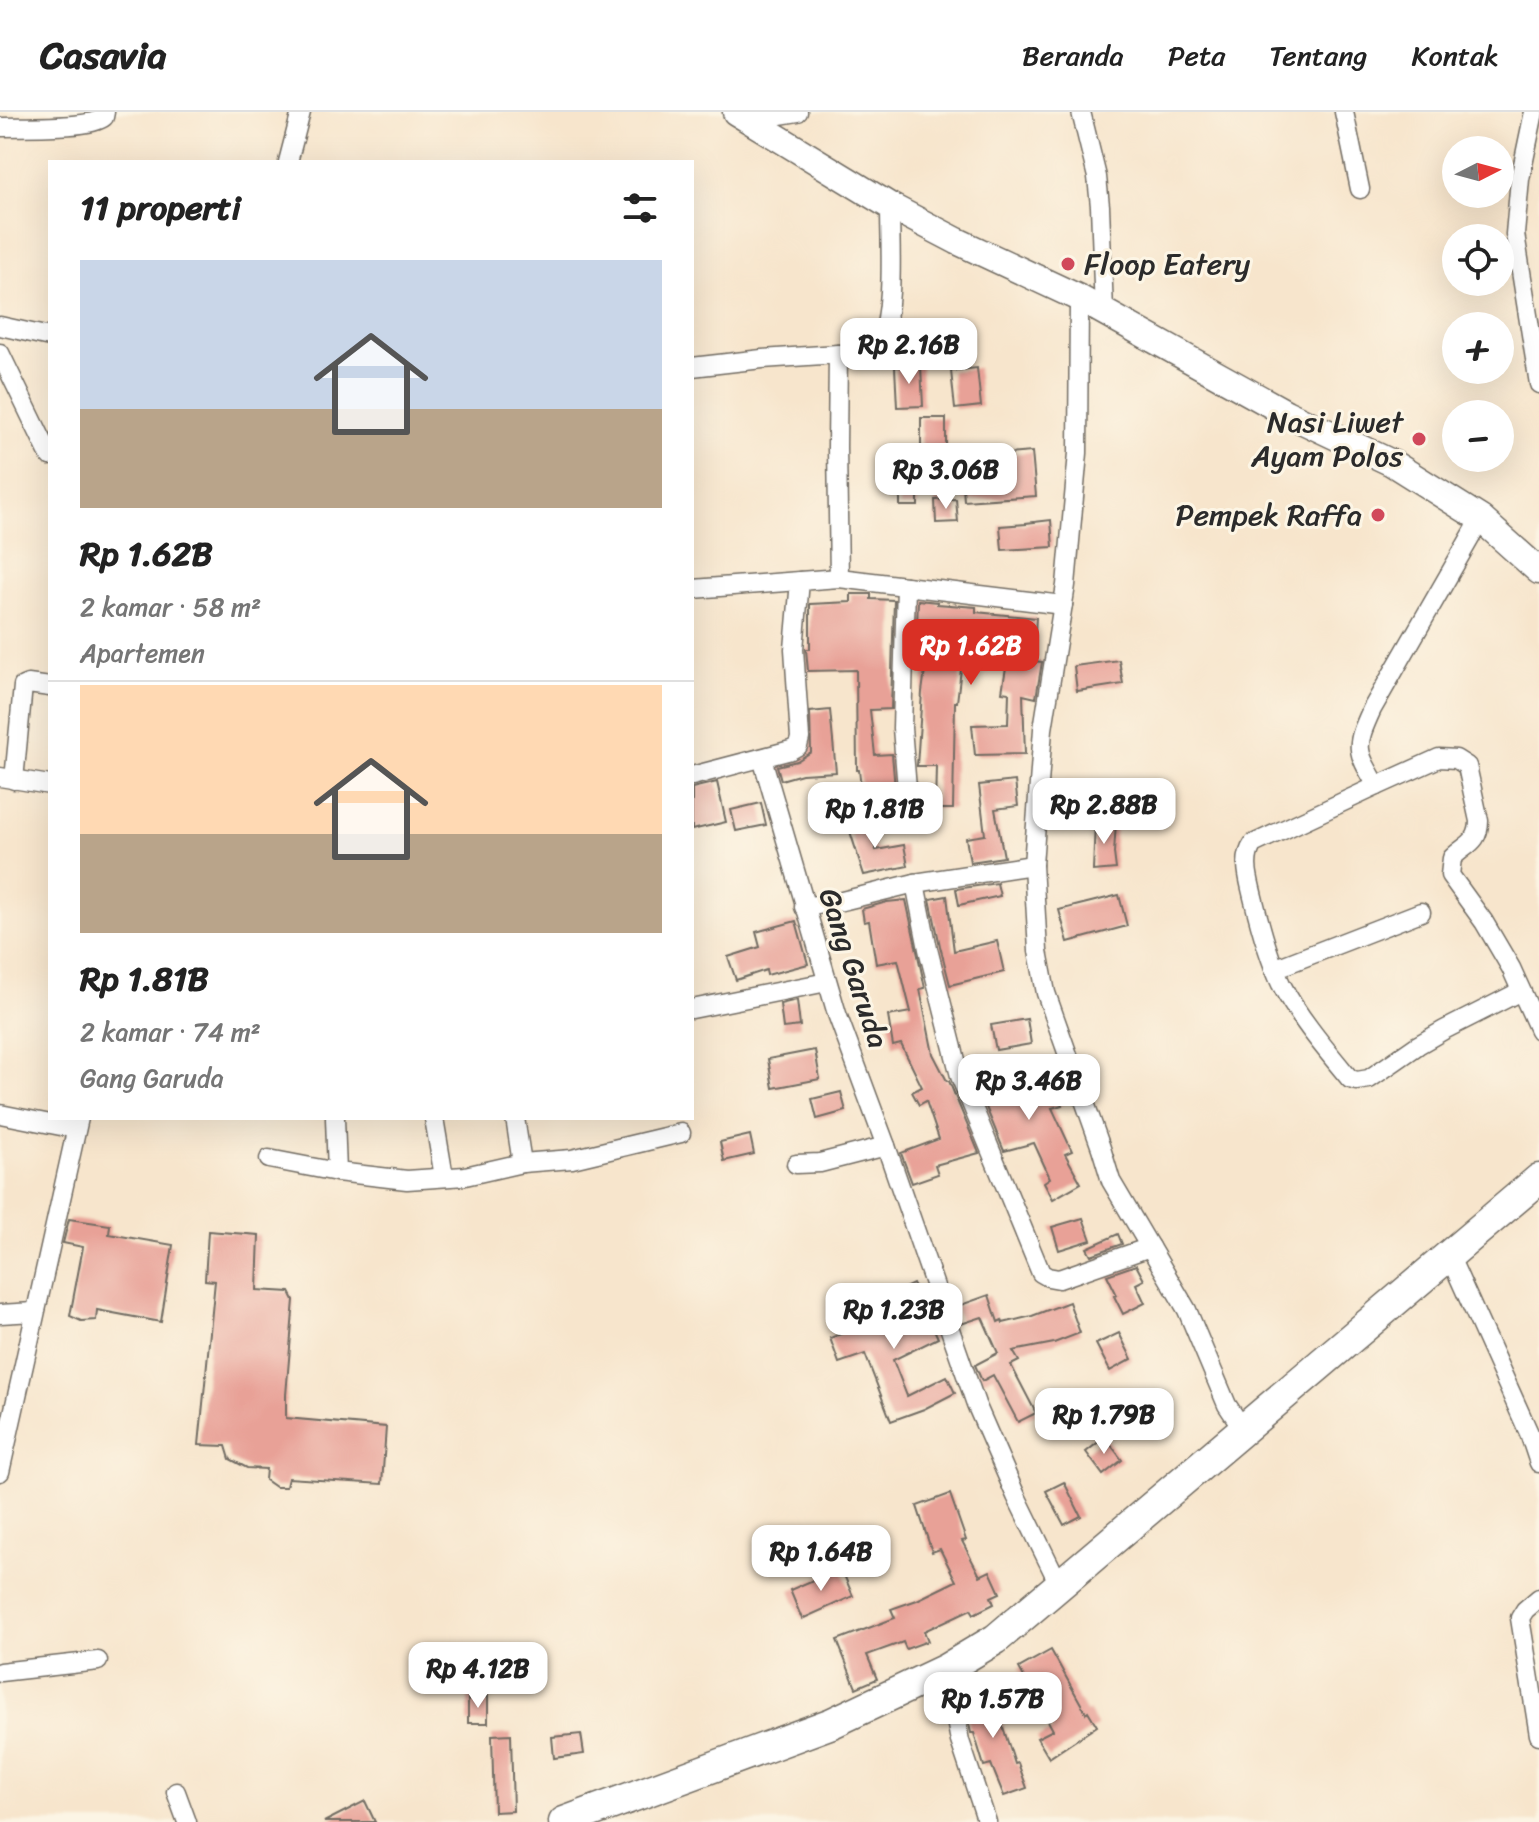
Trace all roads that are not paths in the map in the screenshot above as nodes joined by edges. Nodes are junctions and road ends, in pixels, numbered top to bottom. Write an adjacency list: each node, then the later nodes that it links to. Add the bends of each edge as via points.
1 (105, 112): 8 (street, via 99,121 75,125)
2 (301, 112): 9 (street)
3 (798, 112): 7 (street)
4 (1081, 112): 13 (street, via 1097,177)
5 (1344, 112): 10 (street)
6 (1534, 112): 19 (street, via 1515,234)
7 (743, 116): 11 (main road)
8 (0, 127)
9 (289, 160)
10 (1360, 189)
11 (890, 206): 12 (main road); 17 (street, via 886,331 880,348 870,353)
12 (1079, 298): 13 (main road); 27 (street, via 1078,453)
13 (1104, 312): 21 (main road, via 1286,413 1392,463)
14 (0, 326): 15 (street)
15 (48, 337)
16 (0, 353): 20 (street)
17 (838, 354): 18 (street); 23 (street)
18 (694, 367)
19 (1539, 384)
20 (48, 452)
21 (1481, 519): 22 (main road); 33 (street, via 1360,736 1362,760)
22 (1539, 571)
23 (839, 578): 24 (street); 25 (street)
24 (800, 581): 26 (street); 29 (street, via 794,649 800,738 791,750)
25 (906, 586): 27 (street); 34 (street, via 902,728)
26 (694, 589)
27 (1063, 605): 35 (street, via 1043,729)
28 (48, 687): 31 (street, via 23,686)
29 (762, 758): 30 (street); 37 (street, Gang Garuda)
30 (694, 775)
31 (7, 778): 32 (street)
32 (48, 785)
33 (1377, 786): 39 (street, via 1249,849 1247,870); 41 (street, via 1439,758 1467,766 1479,829 1477,838 1452,858 1450,875 1484,922)
34 (908, 801)
35 (1033, 865): 36 (street); 59 (street, via 1046,993 1111,1181)
36 (915, 883): 37 (street); 59 (street, via 960,1076 1041,1273 1059,1279)
37 (804, 907): 40 (street, Gang Garuda)
38 (1421, 912): 39 (street)
39 (1274, 969): 41 (street, via 1309,1027 1357,1081 1369,1079 1444,1030)
40 (827, 982): 42 (street); 52 (street, Gang Garuda)
41 (1521, 991): 43 (street)
42 (694, 1009)
43 (1539, 1030)
44 (0, 1114): 45 (street)
45 (48, 1120)
46 (52, 1120): 50 (street)
47 (335, 1120): 56 (street)
48 (434, 1120): 57 (street)
49 (515, 1120): 54 (street)
50 (78, 1123): 61 (street)
51 (681, 1133): 54 (street, via 572,1159)
52 (886, 1146): 55 (street); 66 (street, Gang Garuda, via 976,1404)
53 (269, 1159): 56 (street)
54 (522, 1163): 57 (street)
55 (796, 1164)
56 (337, 1172): 57 (street, via 407,1180)
57 (444, 1177)
58 (1539, 1179): 60 (main road)
59 (1150, 1247): 63 (street, via 1187,1310 1227,1405)
60 (1449, 1255): 63 (main road); 64 (street)
61 (34, 1312): 62 (street); 65 (street)
62 (0, 1314)
63 (1243, 1429): 66 (main road)
64 (1539, 1463)
65 (0, 1472)
66 (1060, 1586): 69 (main road, via 996,1639)
67 (1539, 1598): 71 (street, via 1520,1618)
68 (98, 1661): 70 (street)
69 (946, 1669): 73 (main road, via 832,1723); 75 (street, via 960,1741)
70 (0, 1672)
71 (1539, 1735)
72 (176, 1792): 74 (street)
73 (581, 1819)
74 (187, 1822)
75 (987, 1822)

